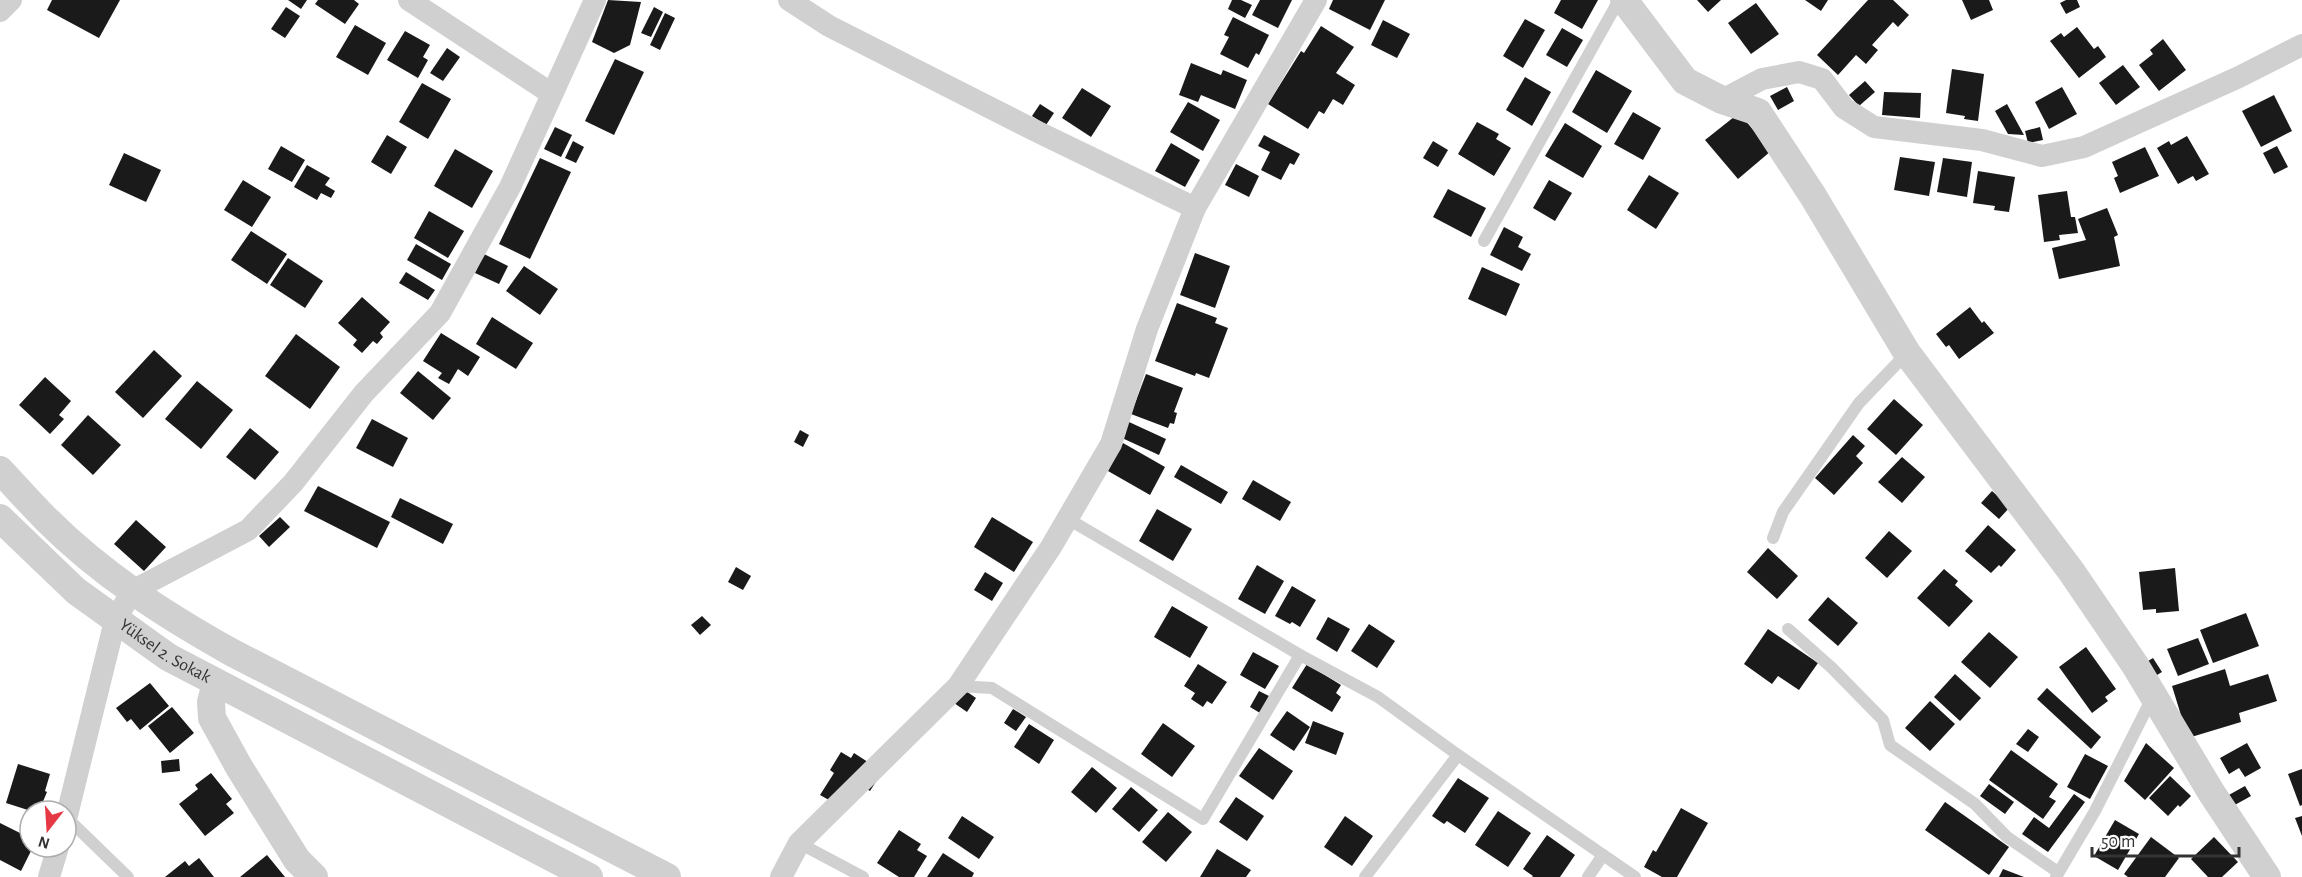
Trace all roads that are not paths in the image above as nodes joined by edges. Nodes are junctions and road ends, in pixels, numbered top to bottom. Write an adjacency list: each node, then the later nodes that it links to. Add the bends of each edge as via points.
1 (11, 0): 8 (street)
2 (409, 0): 10 (street)
3 (596, 0): 10 (street)
4 (789, 0): 12 (street, via 829,26)
5 (1316, 0): 12 (street)
6 (1619, 0): 13 (lane)
7 (1624, 0): 11 (street, via 1685,81)
8 (0, 11)
9 (2302, 46): 11 (street, via 2084,147 2042,156 1982,141 1874,127 1844,108 1822,79 1799,72 1762,79)
10 (552, 94): 19 (street, via 510,187 440,313 364,393 293,483 248,530)
11 (1722, 100): 14 (street, via 1758,112)
12 (1195, 208): 17 (street, via 1147,329 1111,444)
13 (1484, 241)
14 (1907, 353): 18 (lane, via 1859,403 1783,512); 25 (street, via 2071,571)
15 (0, 470): 19 (street, Yüksel 2. Sokak, via 48,521)
16 (0, 518): 20 (street, Yüksel 2. Sokak, via 76,591)
17 (1068, 519): 22 (lane); 24 (street)
18 (1773, 537)
19 (132, 591): 20 (street); 37 (street, Yüksel 2. Sokak, via 231,652)
20 (114, 621): 23 (street, Yüksel 2. Sokak); 27 (street)
21 (1788, 630): 32 (lane, via 1883,720 1890,745 1975,804 2007,837)
22 (1300, 655): 24 (lane, via 1203,819 992,688); 26 (lane, via 1378,697)
23 (216, 683): 35 (street, Yüksel 2. Sokak, via 212,718 297,860); 36 (street)
24 (958, 686): 29 (street)
25 (2153, 696): 32 (lane); 43 (street)
26 (1458, 755): 30 (lane); 40 (lane)
27 (71, 799)
28 (78, 829): 34 (lane)
29 (799, 843): 38 (street); 39 (lane)
30 (1603, 855): 41 (lane); 42 (lane)
31 (54, 859): 33 (street)
32 (2057, 875)
33 (49, 877)
34 (128, 877)
35 (314, 877)
36 (589, 877)
37 (667, 877)
38 (782, 877)
39 (863, 877)
40 (1365, 877)
41 (1588, 877)
42 (1635, 877)
43 (2267, 877)

